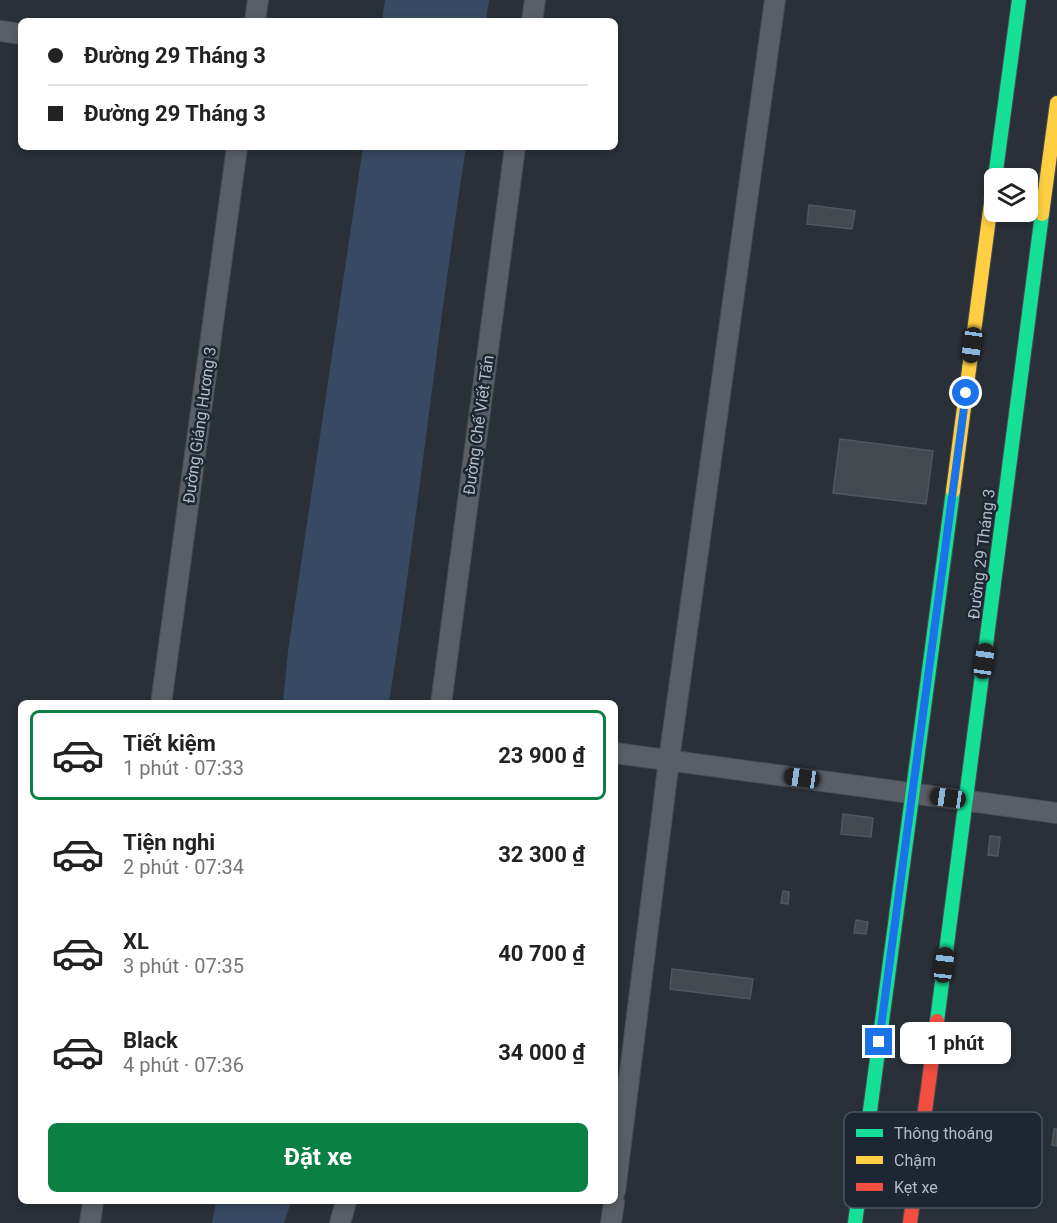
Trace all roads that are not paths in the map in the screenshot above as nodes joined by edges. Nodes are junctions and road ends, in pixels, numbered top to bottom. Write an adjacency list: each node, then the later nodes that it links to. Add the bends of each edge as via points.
1 (258, 0): 5 (street)
2 (535, 0): 6 (street)
3 (775, 0): 17 (street)
4 (1019, 0): 12 (street)
5 (255, 18)
6 (532, 18)
7 (0, 31): 8 (street)
8 (18, 34)
9 (1057, 103): 19 (street, Đường 29 Tháng 3)
10 (237, 150): 14 (street, Đường Giáng Hương 3)
11 (515, 150): 15 (street, Đường Chế Viết Tấn)
12 (996, 168)
13 (989, 222): 18 (street)
14 (162, 700)
15 (442, 700)
16 (618, 753): 17 (street)
17 (669, 760): 18 (street); 23 (street)
18 (913, 793): 19 (street); 21 (street)
19 (965, 801): 20 (street); 22 (street, Đường 29 Tháng 3)
20 (1057, 813)
21 (870, 1112)
22 (924, 1112)
23 (618, 1167)
24 (93, 1204): 29 (street)
25 (345, 1204): 30 (street)
26 (614, 1204): 31 (street)
27 (857, 1208): 32 (street)
28 (912, 1208): 33 (street, Đường 29 Tháng 3)
29 (90, 1223)
30 (339, 1223)
31 (611, 1223)
32 (855, 1223)
33 (910, 1223)

